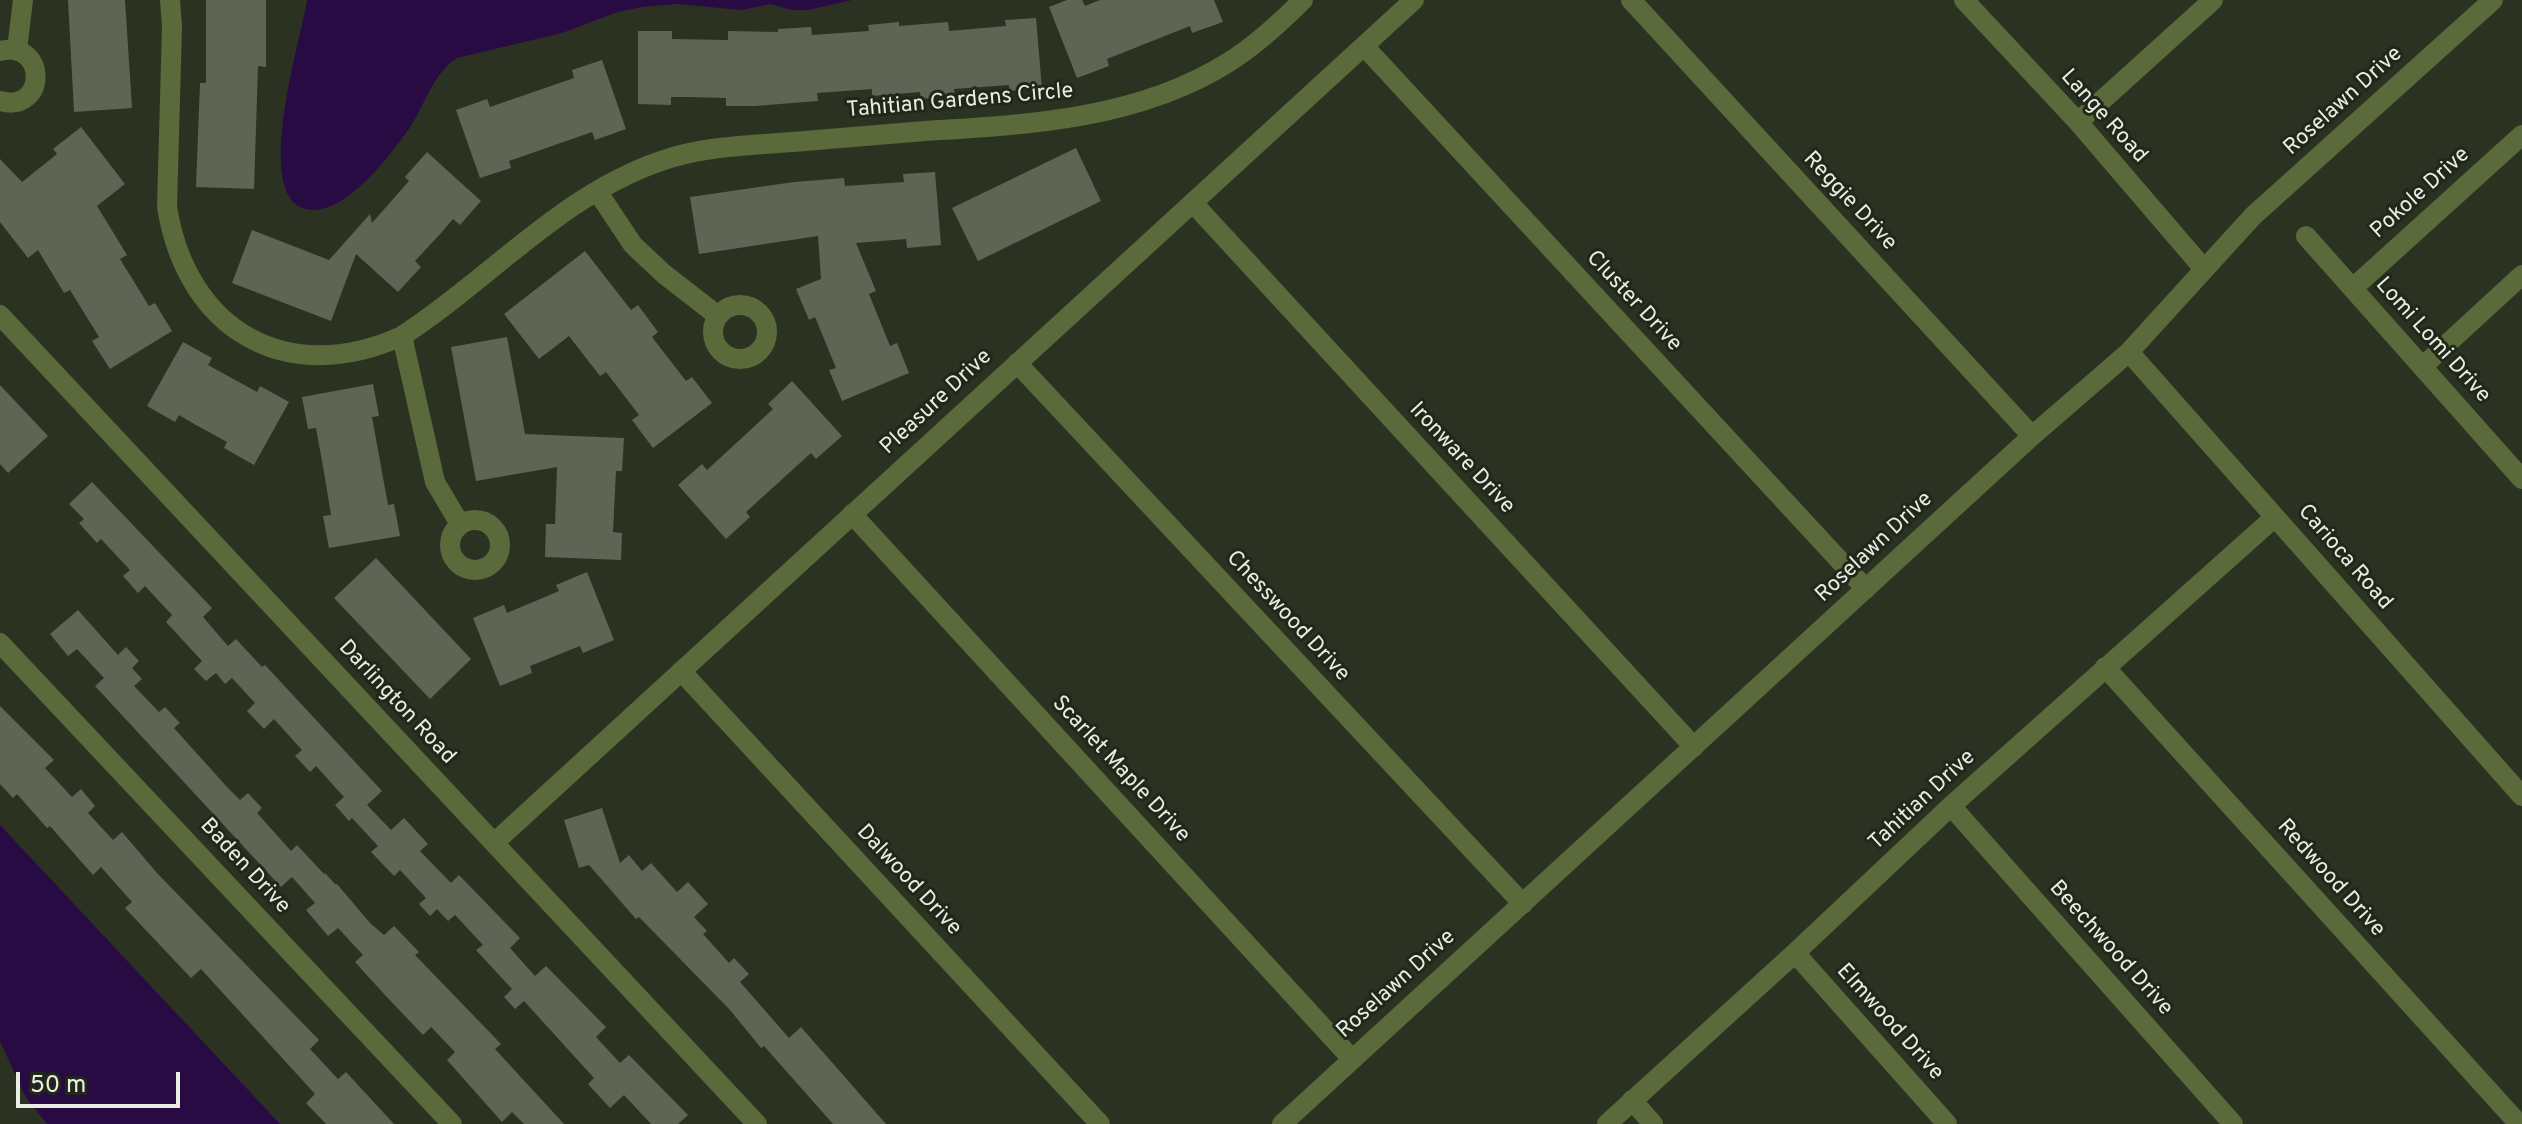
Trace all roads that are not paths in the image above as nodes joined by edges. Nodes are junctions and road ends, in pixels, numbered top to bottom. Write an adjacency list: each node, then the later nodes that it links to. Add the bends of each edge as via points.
1 (23, 0): 10 (street)
2 (170, 0): 22 (street, Tahitian Gardens Circle, via 167,207 177,248 203,298 233,329 290,353 355,353)
3 (1303, 0): 14 (street, Tahitian Gardens Circle, via 1227,63 1134,104 1010,126 688,154 660,161)
4 (1414, 0): 9 (street, Pleasure Drive)
5 (1631, 0): 26 (street, Reggie Drive)
6 (1964, 0): 12 (street, Lange Road)
7 (2213, 0): 12 (street)
8 (2493, 0): 17 (street, Roselawn Drive, via 2253,216)
9 (1364, 46): 15 (street, Pleasure Drive); 31 (street, Cluster Drive)
10 (8, 51): 11 (street, via 25,54 35,68 35,85 24,99)
11 (0, 101)
12 (2078, 122): 17 (street, Lange Road)
13 (2522, 135): 19 (street, Pokole Drive)
14 (597, 191): 21 (street, via 633,245); 22 (street, Tahitian Gardens Circle)
15 (1193, 203): 24 (street, Pleasure Drive); 35 (street, Ironware Drive)
16 (2306, 236): 19 (street, Lomi Lomi Drive)
17 (2204, 269): 23 (street, Roselawn Drive)
18 (2522, 275): 25 (street)
19 (2353, 288): 25 (street, Lomi Lomi Drive)
20 (0, 315): 38 (street, Darlington Road)
21 (718, 316)
22 (402, 336): 30 (street, via 435,482)
23 (2129, 352): 26 (street, Roselawn Drive); 29 (street, Carioca Road)
24 (1017, 363): 28 (street, Pleasure Drive); 39 (street, Chesswood Drive)
25 (2422, 367): 27 (street, Lomi Lomi Drive)
26 (2032, 436): 31 (street, Roselawn Drive)
27 (2522, 479)
28 (852, 514): 34 (street, Pleasure Drive); 41 (street, Scarlet Maple Drive)
29 (2275, 517): 33 (street, Tahitian Drive); 36 (street, Carioca Road)
30 (460, 524)
31 (1866, 589): 35 (street, Roselawn Drive)
32 (0, 643): 43 (street, Baden Drive)
33 (2105, 667): 37 (street, Tahitian Drive); 51 (street, Redwood Drive)
34 (681, 671): 38 (street, Pleasure Drive); 45 (street, Dalwood Drive)
35 (1694, 747): 39 (street, Roselawn Drive)
36 (2522, 796)
37 (1951, 806): 40 (street, Tahitian Drive); 50 (street, Beechwood Drive)
38 (494, 843): 44 (street, Darlington Road)
39 (1523, 904): 41 (street, Roselawn Drive)
40 (1795, 953): 42 (street, Tahitian Drive); 49 (street, Elmwood Drive)
41 (1352, 1059): 46 (street, Roselawn Drive)
42 (1632, 1100): 47 (street, Tahitian Drive); 48 (street)
43 (452, 1124)
44 (757, 1124)
45 (1100, 1124)
46 (1282, 1124)
47 (1607, 1124)
48 (1653, 1124)
49 (1947, 1124)
50 (2233, 1124)
51 (2519, 1124)

